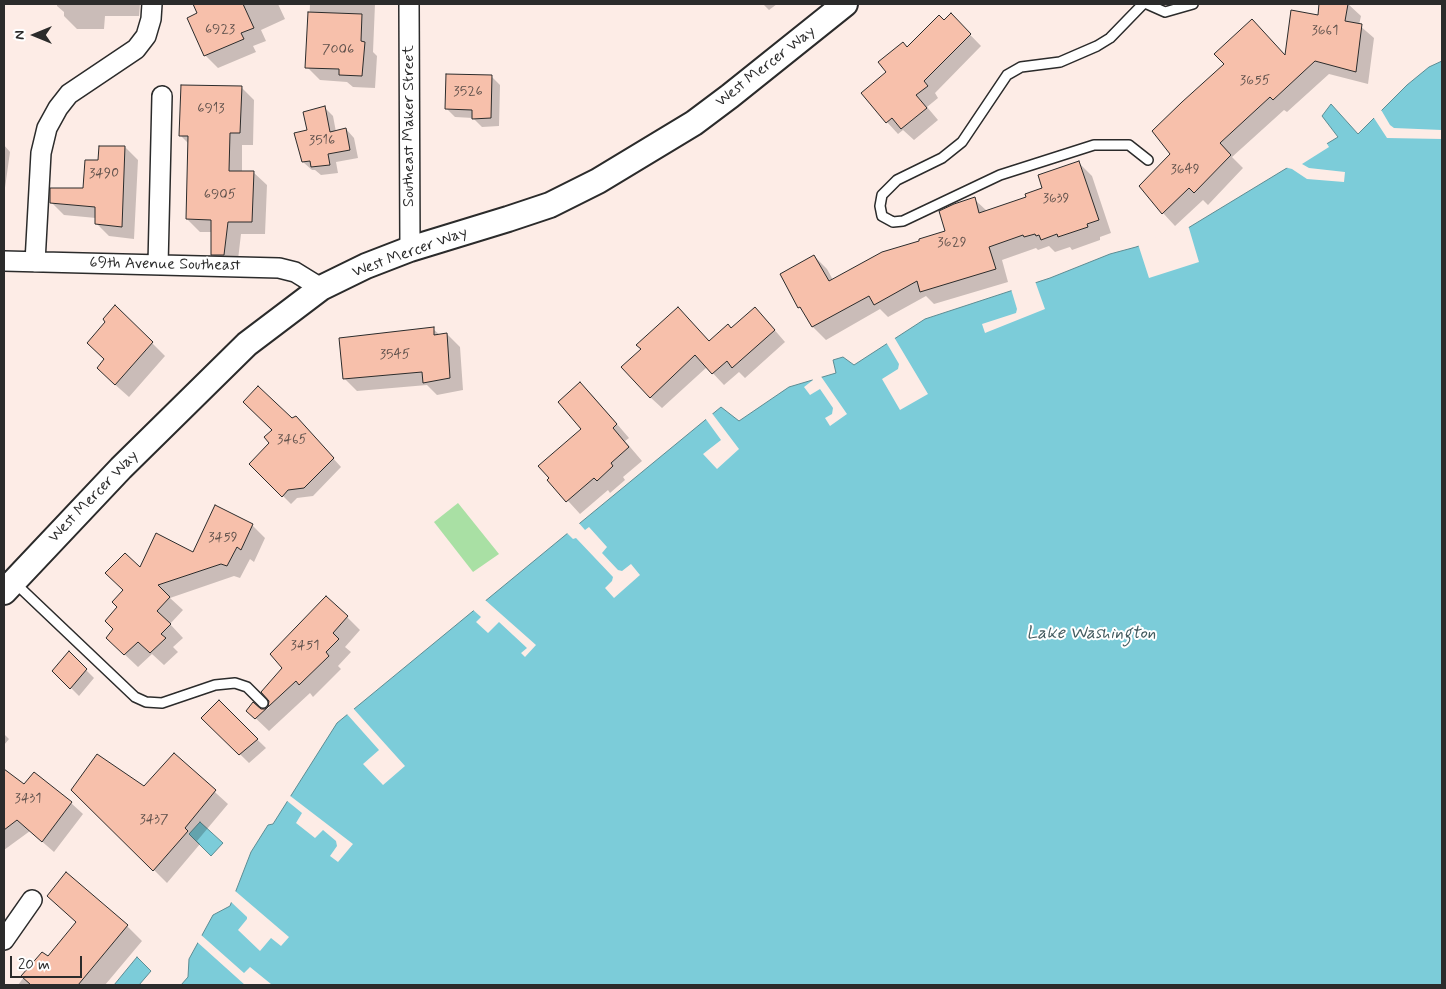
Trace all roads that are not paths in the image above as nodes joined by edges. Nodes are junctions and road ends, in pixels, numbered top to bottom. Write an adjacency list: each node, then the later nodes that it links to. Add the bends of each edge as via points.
1 (152, 4): 11 (street, via 146,36 136,49 69,94 47,128 41,153)
2 (409, 4): 9 (street, Southeast Maker Street)
3 (845, 4): 9 (street, West Mercer Way, via 694,123 598,181 550,204)
4 (1143, 4): 8 (lane, via 1110,38 1096,46 1060,62 1021,67 1007,75 962,142 942,158 897,180 882,195 880,206 882,216 892,222 903,220 1000,176 1094,145 1129,145)
5 (1147, 4): 6 (lane, via 1165,12)
6 (1192, 4)
7 (162, 96): 12 (street)
8 (1148, 160)
9 (410, 249): 13 (street, West Mercer Way)
10 (4, 261): 11 (street, 69th Avenue Southeast)
11 (35, 262): 12 (street, 69th Avenue Southeast)
12 (158, 265): 13 (street, 69th Avenue Southeast, via 278,268 295,272)
13 (322, 288): 14 (street, West Mercer Way, via 247,344 122,468)
14 (9, 587): 15 (lane, via 135,697 162,703 215,685 235,683 247,686)
15 (263, 703)
16 (32, 900): 17 (street)
17 (4, 940)

